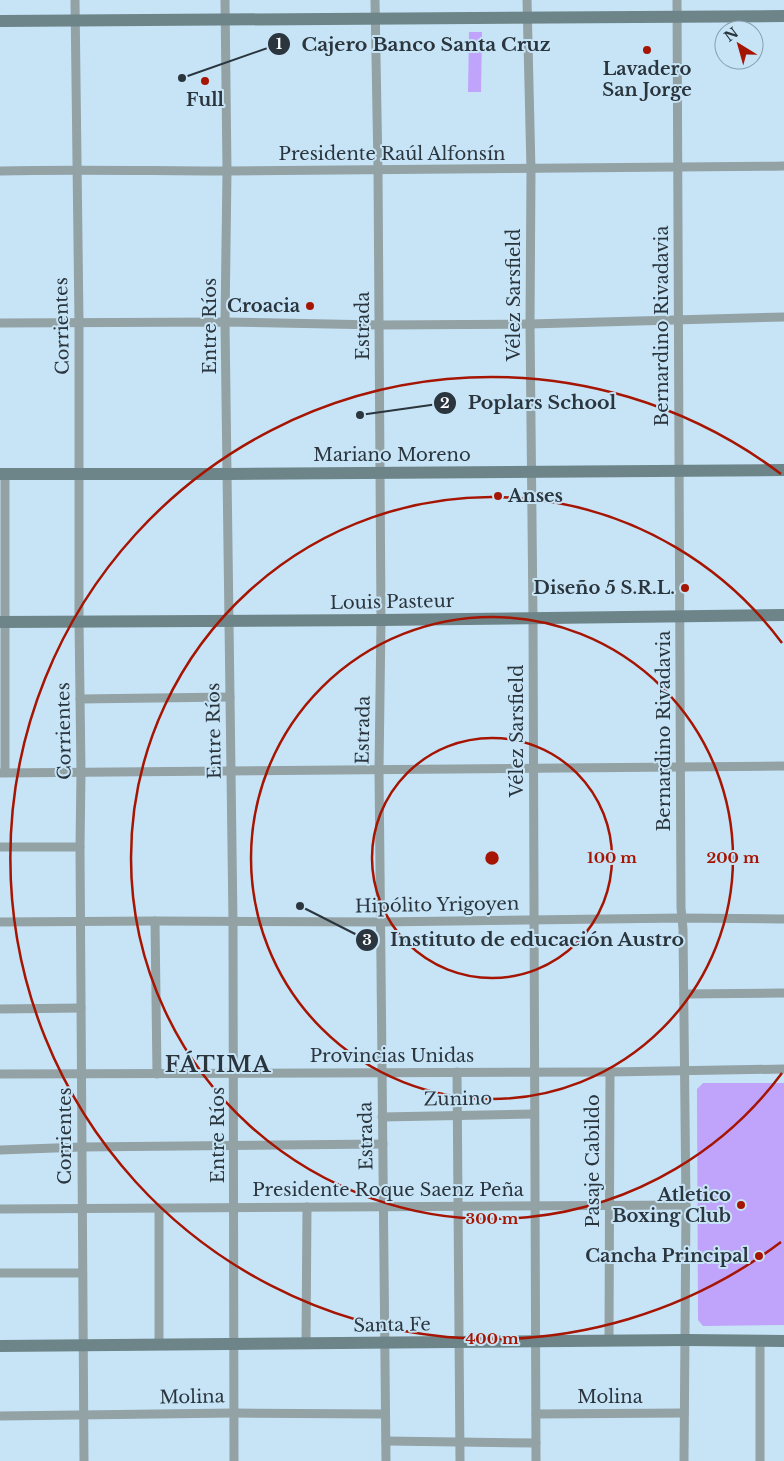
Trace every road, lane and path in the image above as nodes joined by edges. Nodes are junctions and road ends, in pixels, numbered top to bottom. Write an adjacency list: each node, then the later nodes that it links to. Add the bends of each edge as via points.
1 (75, 0): 11 (street, Corrientes)
2 (225, 0): 9 (street, Entre Ríos)
3 (375, 0): 10 (street, Estrada)
4 (527, 0): 7 (street, Vélez Sarsfield)
5 (677, 0): 8 (street, Bernardino Rivadavia)
6 (784, 16): 8 (street)
7 (527, 18): 8 (street); 10 (street); 17 (street, Vélez Sarsfield)
8 (677, 18): 14 (street, Bernardino Rivadavia)
9 (225, 19): 10 (street); 11 (street); 19 (street, Entre Ríos)
10 (375, 19): 16 (street, Estrada)
11 (75, 20): 12 (street); 15 (street, Corrientes)
12 (0, 21)
13 (784, 166): 14 (street, Presidente Raúl Alfonsín)
14 (678, 168): 17 (street, Presidente Raúl Alfonsín); 21 (street, Bernardino Rivadavia)
15 (76, 169): 18 (street, Presidente Raúl Alfonsín); 19 (street, Presidente Raúl Alfonsín); 23 (street, Corrientes)
16 (378, 170): 17 (street, Presidente Raúl Alfonsín); 19 (street, Presidente Raúl Alfonsín); 26 (street, Estrada)
17 (531, 170): 25 (street, Vélez Sarsfield)
18 (0, 171)
19 (228, 171): 24 (street, Entre Ríos)
20 (784, 317): 21 (street)
21 (678, 320): 25 (street); 28 (street, Bernardino Rivadavia)
22 (0, 322): 23 (street)
23 (79, 322): 24 (street); 32 (street, Corrientes)
24 (225, 322): 26 (street); 33 (street, Entre Ríos)
25 (530, 324): 26 (street); 29 (street, Vélez Sarsfield)
26 (379, 325): 30 (street, Estrada)
27 (784, 470): 28 (street, Mariano Moreno)
28 (678, 471): 29 (street, Mariano Moreno); 35 (street, Bernardino Rivadavia)
29 (531, 472): 30 (street, Mariano Moreno); 36 (street, Vélez Sarsfield)
30 (380, 473): 33 (street, Mariano Moreno); 37 (street, Estrada)
31 (2, 474): 32 (street, Mariano Moreno); 40 (street)
32 (80, 474): 33 (street, Mariano Moreno); 38 (street, Corrientes)
33 (228, 474): 39 (street, Entre Ríos)
34 (784, 615): 35 (street, Louis Pasteur)
35 (680, 616): 36 (street, Louis Pasteur); 43 (street, Bernardino Rivadavia)
36 (533, 618): 37 (street, Louis Pasteur); 45 (street, Vélez Sarsfield)
37 (381, 620): 39 (street, Louis Pasteur); 46 (street, Estrada)
38 (79, 621): 39 (street, Louis Pasteur); 40 (street, Louis Pasteur); 42 (street, Corrientes)
39 (229, 621): 41 (street, Entre Ríos)
40 (2, 622): 47 (street)
41 (230, 697): 42 (street); 49 (street, Entre Ríos)
42 (80, 699): 48 (street, Corrientes)
43 (680, 766): 44 (street); 45 (street); 52 (street, Bernardino Rivadavia)
44 (784, 766)
45 (533, 769): 46 (street); 54 (street, Vélez Sarsfield)
46 (379, 770): 49 (street); 59 (street, Estrada)
47 (2, 772): 48 (street)
48 (81, 772): 49 (street); 51 (street, Corrientes)
49 (231, 772): 58 (street, Entre Ríos)
50 (0, 847): 51 (street)
51 (80, 847): 55 (street, Corrientes)
52 (682, 918): 53 (street, Hipólito Yrigoyen); 54 (street, Hipólito Yrigoyen); 61 (street, Bernardino Rivadavia)
53 (784, 919)
54 (534, 920): 59 (street, Hipólito Yrigoyen); 67 (street, Vélez Sarsfield)
55 (81, 921): 56 (street, Hipólito Yrigoyen); 57 (street, Hipólito Yrigoyen); 62 (street, Corrientes)
56 (155, 921): 58 (street, Hipólito Yrigoyen); 72 (street)
57 (0, 922)
58 (233, 922): 59 (street, Hipólito Yrigoyen); 73 (street, Entre Ríos)
59 (381, 922): 69 (street, Estrada)
60 (784, 993): 61 (street)
61 (684, 994): 65 (street, Bernardino Rivadavia)
62 (81, 1008): 63 (street); 71 (street, Corrientes)
63 (0, 1009)
64 (784, 1069): 65 (street, Provincias Unidas)
65 (685, 1071): 68 (street, Provincias Unidas); 82 (street, Bernardino Rivadavia)
66 (457, 1072): 67 (street, Provincias Unidas); 69 (street, Provincias Unidas); 75 (street)
67 (534, 1072): 68 (street, Provincias Unidas); 74 (street, Vélez Sarsfield)
68 (610, 1072): 81 (street, Pasaje Cabildo)
69 (382, 1073): 73 (street, Provincias Unidas); 76 (street, Estrada)
70 (0, 1074): 71 (street, Provincias Unidas)
71 (81, 1074): 72 (street, Provincias Unidas); 79 (street, Corrientes)
72 (157, 1074): 73 (street, Provincias Unidas)
73 (234, 1074): 77 (street, Entre Ríos)
74 (534, 1114): 75 (street, Zunino); 84 (street, Vélez Sarsfield)
75 (458, 1116): 76 (street, Zunino); 83 (street)
76 (382, 1117): 78 (street, Estrada)
77 (234, 1144): 78 (street); 79 (street); 85 (street, Entre Ríos)
78 (383, 1144): 87 (street, Estrada)
79 (82, 1146): 80 (street); 88 (street, Corrientes)
80 (0, 1150)
81 (609, 1205): 82 (street, Presidente Roque Saenz Peña); 84 (street, Presidente Roque Saenz Peña); 93 (street, Pasaje Cabildo)
82 (686, 1205): 94 (street, Bernardino Rivadavia)
83 (459, 1206): 84 (street, Presidente Roque Saenz Peña); 87 (street, Presidente Roque Saenz Peña); 98 (street)
84 (535, 1206): 95 (street, Vélez Sarsfield)
85 (234, 1207): 86 (street, Presidente Roque Saenz Peña); 89 (street, Presidente Roque Saenz Peña); 100 (street, Entre Ríos)
86 (308, 1207): 87 (street, Presidente Roque Saenz Peña); 101 (street)
87 (384, 1207): 99 (street, Estrada)
88 (82, 1208): 89 (street, Presidente Roque Saenz Peña); 90 (street, Presidente Roque Saenz Peña); 92 (street, Corrientes)
89 (158, 1208): 102 (street)
90 (0, 1209)
91 (0, 1273): 92 (street)
92 (82, 1273): 104 (street, Corrientes)
93 (609, 1340): 94 (street, Santa Fe); 95 (street, Santa Fe)
94 (686, 1340): 96 (street, Santa Fe); 106 (street, Bernardino Rivadavia)
95 (534, 1341): 98 (street, Santa Fe); 108 (street, Vélez Sarsfield)
96 (760, 1341): 97 (street, Santa Fe); 120 (street)
97 (784, 1341)
98 (460, 1342): 99 (street, Santa Fe); 112 (street)
99 (384, 1343): 101 (street, Santa Fe); 107 (street, Estrada)
100 (234, 1344): 101 (street, Santa Fe); 102 (street, Santa Fe); 105 (street, Entre Ríos)
101 (306, 1344)
102 (159, 1345): 104 (street, Santa Fe)
103 (0, 1346): 104 (street, Santa Fe)
104 (83, 1346): 109 (street, Corrientes)
105 (234, 1413): 107 (street, Molina); 109 (street, Molina); 115 (street, Entre Ríos)
106 (684, 1413): 108 (street, Molina); 119 (street, Bernardino Rivadavia)
107 (385, 1414): 111 (street, Estrada)
108 (536, 1414): 113 (street, Vélez Sarsfield)
109 (84, 1415): 110 (street, Molina); 114 (street, Corrientes)
110 (0, 1416)
111 (386, 1441): 112 (street); 116 (street, Estrada)
112 (460, 1443): 113 (street); 117 (street)
113 (536, 1443): 118 (street, Vélez Sarsfield)
114 (84, 1461)
115 (234, 1461)
116 (386, 1461)
117 (460, 1461)
118 (536, 1461)
119 (684, 1461)
120 (760, 1461)

